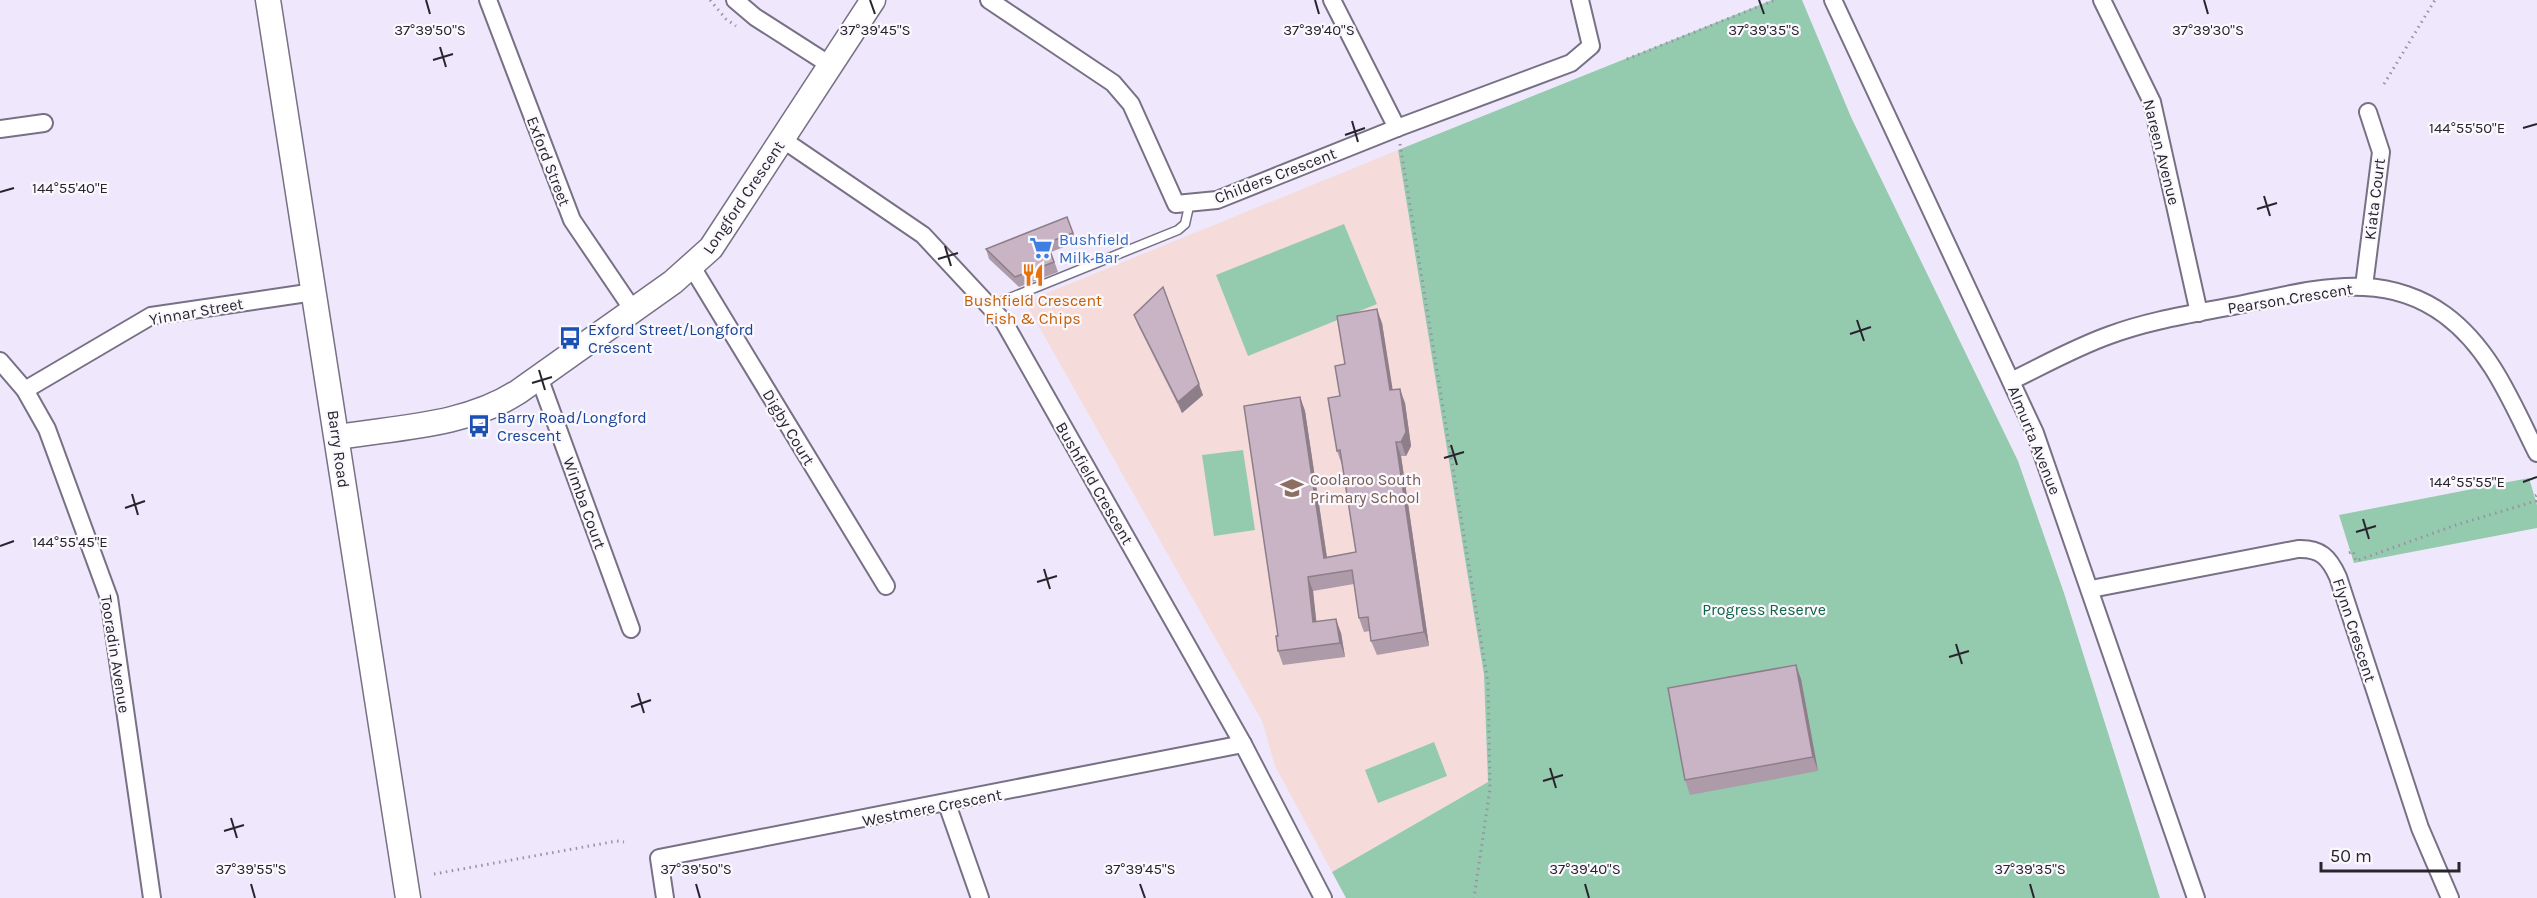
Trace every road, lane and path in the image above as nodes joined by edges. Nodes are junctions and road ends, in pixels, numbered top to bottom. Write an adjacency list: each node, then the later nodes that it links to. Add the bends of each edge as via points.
1 (268, 0): 23 (main road, Barry Road)
2 (488, 0): 25 (street, Exford Street, via 572,220)
3 (735, 0): 13 (street)
4 (873, 0): 13 (main road, Longford Crescent)
5 (989, 0): 20 (street, Childers Crescent, via 1113,83 1131,104 1176,204)
6 (1332, 0): 17 (street)
7 (1581, 0): 17 (street, Childers Crescent, via 1591,46 1571,63)
8 (1775, 0): 12 (path)
9 (1833, 0): 29 (street, Almurta Avenue)
10 (2102, 0): 26 (street, Nareen Avenue, via 2152,102)
11 (2435, 0): 14 (path)
12 (1627, 58)
13 (830, 65): 19 (main road, Longford Crescent)
14 (2384, 84)
15 (2368, 112): 22 (street, Kiata Court, via 2380,152)
16 (44, 123): 18 (street)
17 (1397, 128): 20 (street, Childers Crescent, via 1216,200); 47 (path, via 1488,683 1491,789)
18 (0, 129)
19 (782, 139): 21 (main road, Longford Crescent, via 722,232); 24 (street, Bushfield Crescent, via 923,235)
20 (1190, 202): 24 (lane, via 1185,224 1178,230)
21 (692, 267): 25 (main road, Longford Crescent); 35 (street, Digby Court)
22 (2364, 286): 26 (street, Pearson Crescent, via 2318,290); 32 (street, Pearson Crescent, via 2415,298 2444,314 2472,338 2497,374)
23 (314, 292): 30 (street, Yinnar Street, via 151,316); 31 (main road, Barry Road)
24 (990, 306): 38 (street, Bushfield Crescent, via 1004,322)
25 (633, 310): 28 (main road, Longford Crescent)
26 (2199, 313): 29 (street, Pearson Crescent, via 2109,335)
27 (0, 361): 30 (street, Tooradin Avenue)
28 (539, 377): 31 (main road, Longford Crescent, via 478,413); 37 (street, Wimba Court)
29 (2011, 381): 36 (street, Almurta Avenue, via 2048,465)
30 (25, 390): 42 (street, Tooradin Avenue, via 47,429 109,598)
31 (338, 437): 43 (main road, Barry Road)
32 (2537, 453)
33 (2537, 495): 34 (path, via 2536,501 2356,561 2353,551)
34 (2349, 553)
35 (886, 586)
36 (2091, 589): 48 (street, Almurta Avenue); 49 (street, Flynn Crescent, via 2298,549 2312,548 2326,556 2338,577 2420,828)
37 (631, 628)
38 (1243, 744): 39 (street, Westmere Crescent); 46 (street, Bushfield Crescent)
39 (947, 804): 44 (street, Westmere Crescent, via 659,858); 45 (street)
40 (624, 842): 41 (path)
41 (434, 874)
42 (152, 898)
43 (408, 898)
44 (665, 898)
45 (980, 898)
46 (1323, 898)
47 (1474, 898)
48 (2196, 898)
49 (2450, 898)

